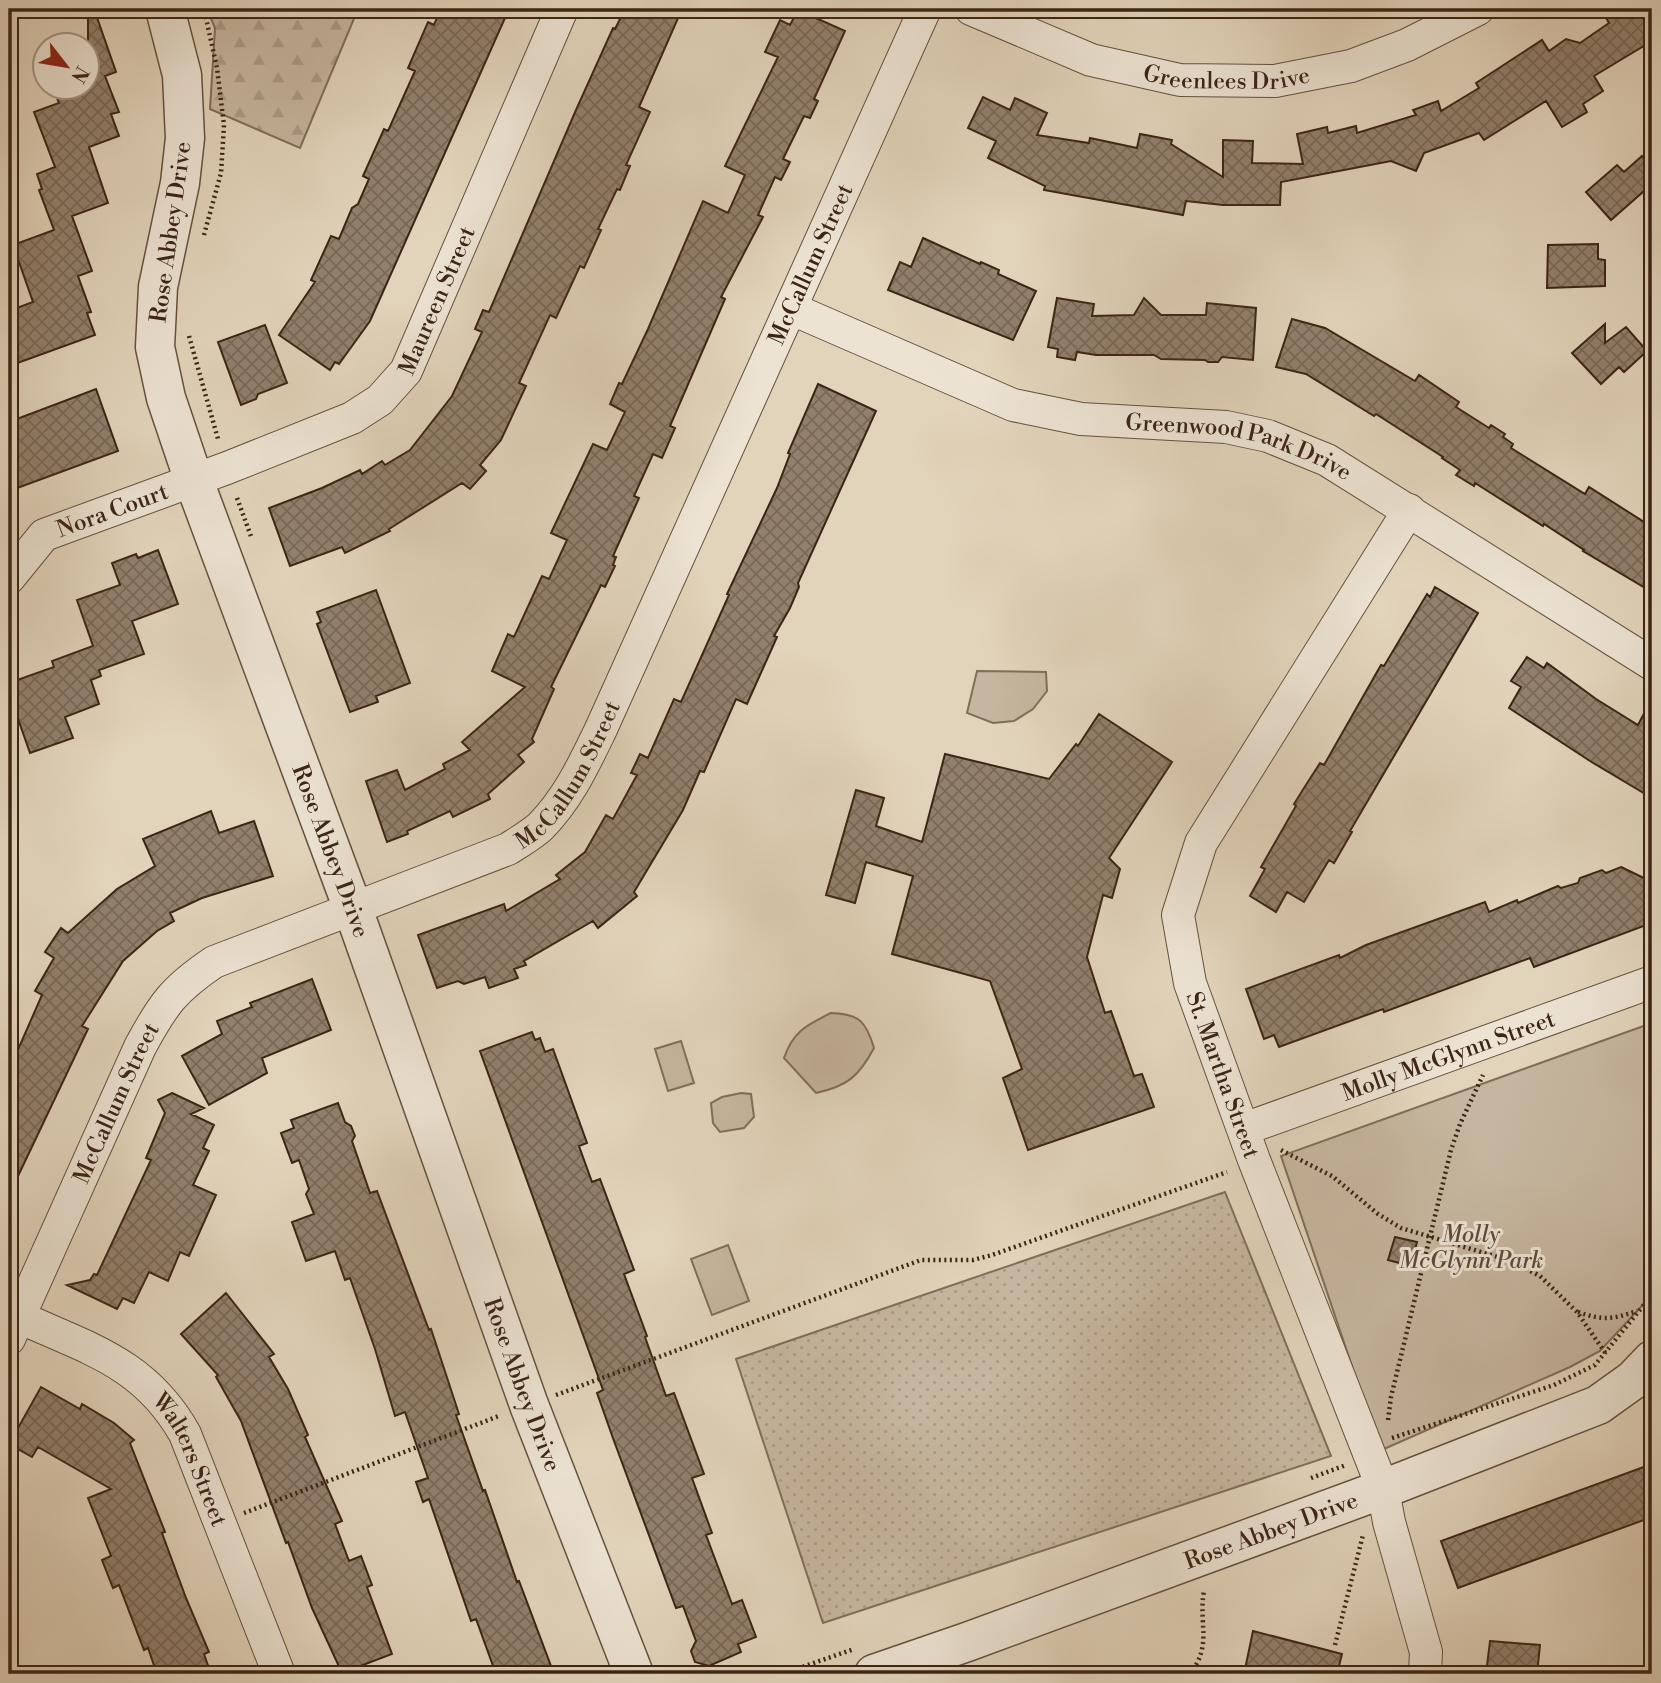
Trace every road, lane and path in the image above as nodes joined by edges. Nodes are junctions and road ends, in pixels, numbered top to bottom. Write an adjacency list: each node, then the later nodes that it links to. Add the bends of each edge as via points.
1 (165, 9): 11 (street, Rose Abbey Drive, via 181,75 185,138 158,287 155,346 166,398)
2 (204, 9): 7 (path, via 224,125 221,173)
3 (562, 9): 11 (street, Maureen Street, via 406,371 380,400 352,418)
4 (925, 9): 8 (street, McCallum Street)
5 (971, 9): 6 (street, Greenlees Drive, via 1091,60 1180,80 1275,81 1351,66 1407,45)
6 (1478, 9)
7 (201, 247)
8 (792, 309): 12 (street, Greenwood Park Drive, via 1013,405 1081,419 1226,427 1268,436 1327,460); 15 (street, McCallum Street, via 601,729 561,804 538,829 508,849)
9 (190, 324): 10 (path, via 188,337)
10 (218, 439)
11 (194, 481): 13 (street, Nora Court, via 44,535); 15 (street, Rose Abbey Drive)
12 (1409, 510): 14 (street, Greenwood Park Drive); 18 (street, St. Martha Street, via 1201,843 1178,915 1190,983)
13 (9, 578)
14 (1652, 664)
15 (353, 909): 25 (street, McCallum Street, via 214,962 183,983 160,1010); 38 (street, Rose Abbey Drive, via 528,1405)
16 (1652, 982): 18 (street, Molly McGlynn Street)
17 (1483, 1075): 21 (path, via 1451,1150)
18 (1244, 1129): 32 (street, St. Martha Street)
19 (1281, 1150): 21 (path, via 1332,1176 1401,1228)
20 (1227, 1172): 28 (path, via 992,1255 973,1260 921,1260)
21 (1432, 1238): 24 (path, via 1511,1261 1540,1276); 30 (path)
22 (1652, 1295): 23 (path)
23 (1638, 1311): 24 (path, via 1614,1319); 26 (path)
24 (1577, 1312): 26 (path)
25 (14, 1328): 33 (street, Walters Street, via 115,1361 155,1391 185,1434)
26 (1606, 1353): 27 (path); 31 (path, via 1595,1365 1554,1385)
27 (1642, 1370): 32 (street, Rose Abbey Drive, via 1598,1405)
28 (552, 1396)
29 (499, 1416): 33 (path)
30 (1387, 1429)
31 (1385, 1440)
32 (1383, 1489): 39 (street, Rose Abbey Drive); 41 (street, St. Martha Street, via 1426,1652)
33 (220, 1522): 37 (street, Walters Street)
34 (1364, 1531): 36 (path)
35 (1204, 1591): 40 (path, via 1200,1609 1205,1640)
36 (1335, 1646)
37 (279, 1674)
38 (634, 1674)
39 (874, 1674)
40 (1190, 1674)
41 (1425, 1674)

